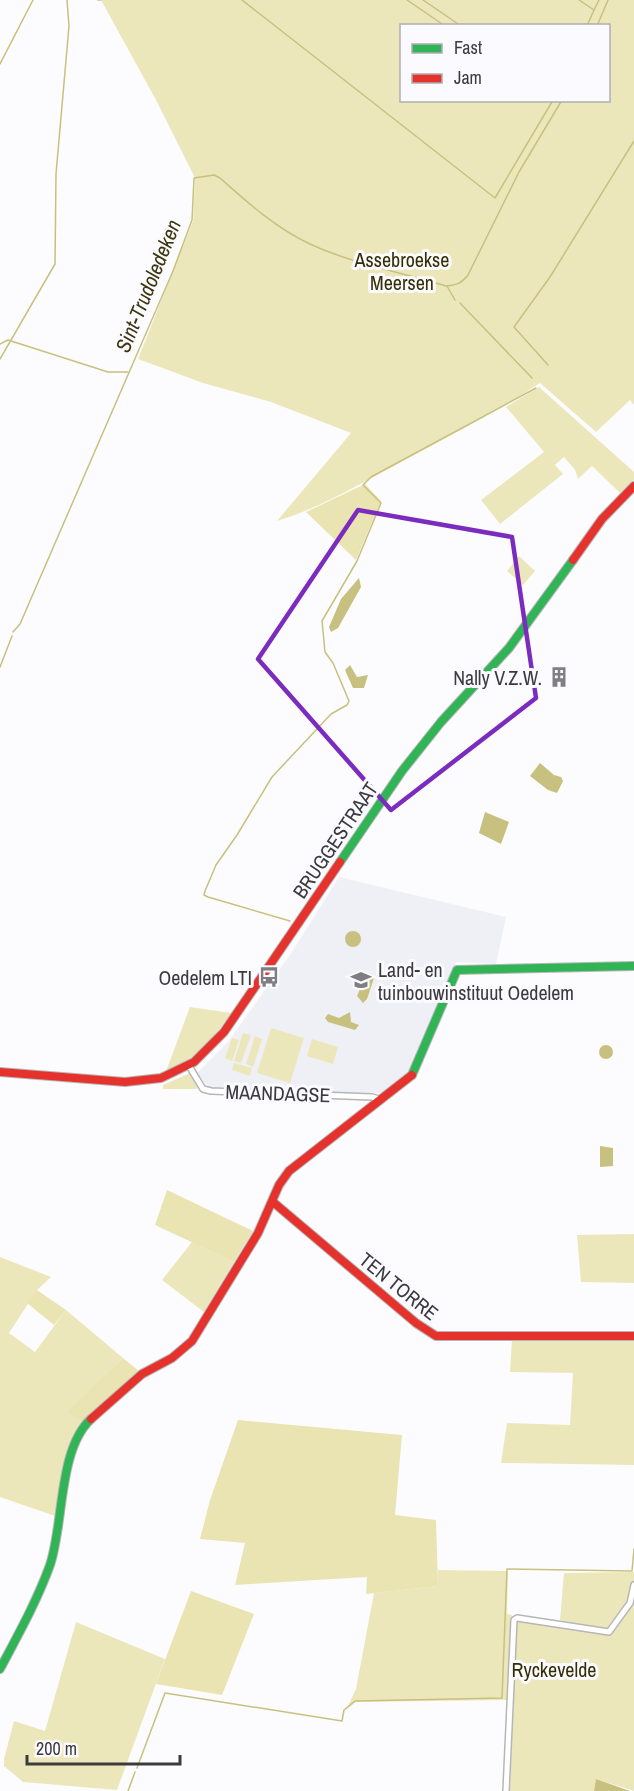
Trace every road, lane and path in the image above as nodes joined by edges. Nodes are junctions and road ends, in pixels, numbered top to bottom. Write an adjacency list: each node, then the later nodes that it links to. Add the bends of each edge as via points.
1 (634, 486): 3 (street, BRUGGESTRAAT, via 602,519 509,648 420,749 224,1032 206,1054)
2 (634, 966): 5 (street, via 457,970 412,1075)
3 (189, 1066): 4 (street, BRUGGESTRAAT, via 164,1078 134,1084); 5 (street, MAANDAGSE, via 203,1089 211,1091)
4 (0, 1072)
5 (379, 1099): 6 (street, via 289,1171)
6 (273, 1202): 7 (street, TEN TORRE, via 436,1336); 9 (street, via 186,1348 142,1374 80,1433 69,1464 49,1566)
7 (634, 1336)
8 (634, 1585): 10 (street, via 630,1603 609,1632 514,1620)
9 (0, 1669)
10 (506, 1791)

